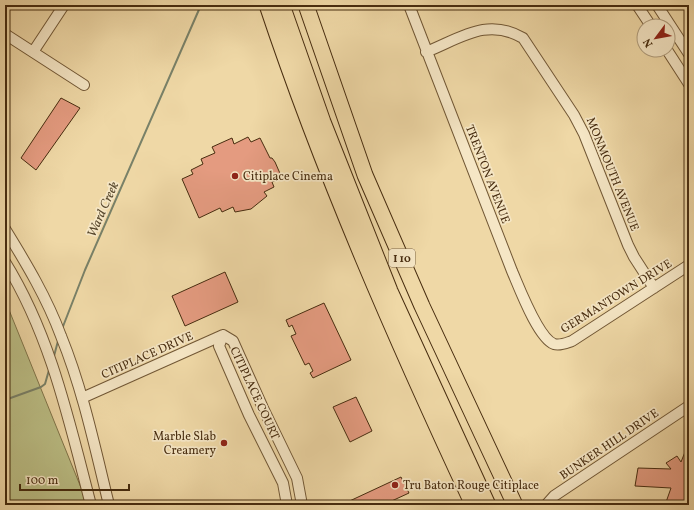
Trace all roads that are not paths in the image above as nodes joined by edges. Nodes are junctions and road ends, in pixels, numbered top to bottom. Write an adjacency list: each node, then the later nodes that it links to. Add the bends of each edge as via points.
1 (64, 5): 10 (street)
2 (266, 5): 32 (highway, via 304,110 367,267)
3 (282, 5): 33 (highway, I 10, via 323,122 390,291)
4 (306, 5): 34 (highway, I 10, via 365,175)
5 (409, 5): 11 (street, TRENTON AVENUE)
6 (637, 5): 8 (street)
7 (657, 5): 12 (street)
8 (646, 18)
9 (5, 34): 10 (street)
10 (33, 52): 15 (street)
11 (426, 52): 19 (street, MONMOUTH AVENUE, via 483,29 498,28 511,31 523,38 584,134 628,245); 21 (street, TRENTON AVENUE, via 530,313 544,335)
12 (689, 54)
13 (672, 58): 14 (street)
14 (689, 84)
15 (84, 85)
16 (5, 228): 22 (street, via 43,293 62,336)
17 (5, 262): 28 (street, via 36,318 50,357)
18 (689, 265): 19 (street, GERMANTOWN DRIVE)
19 (654, 288): 21 (street, GERMANTOWN DRIVE, via 572,341)
20 (223, 335): 22 (street, CITIPLACE DRIVE); 24 (street, CITIPLACE COURT, via 233,341); 25 (street, CITIPLACE COURT, via 219,346)
21 (556, 345)
22 (82, 398): 29 (street)
23 (689, 406): 35 (street, BUNKER HILL DRIVE, via 554,496)
24 (262, 408): 25 (street); 26 (street, CITIPLACE COURT)
25 (249, 415): 27 (street, CITIPLACE COURT)
26 (298, 485): 27 (street); 31 (street, CITIPLACE COURT)
27 (284, 489): 30 (street, CITIPLACE COURT)
28 (91, 505)
29 (109, 505)
30 (287, 505)
31 (302, 505)
32 (472, 505)
33 (488, 505)
34 (514, 505)
35 (546, 505)

